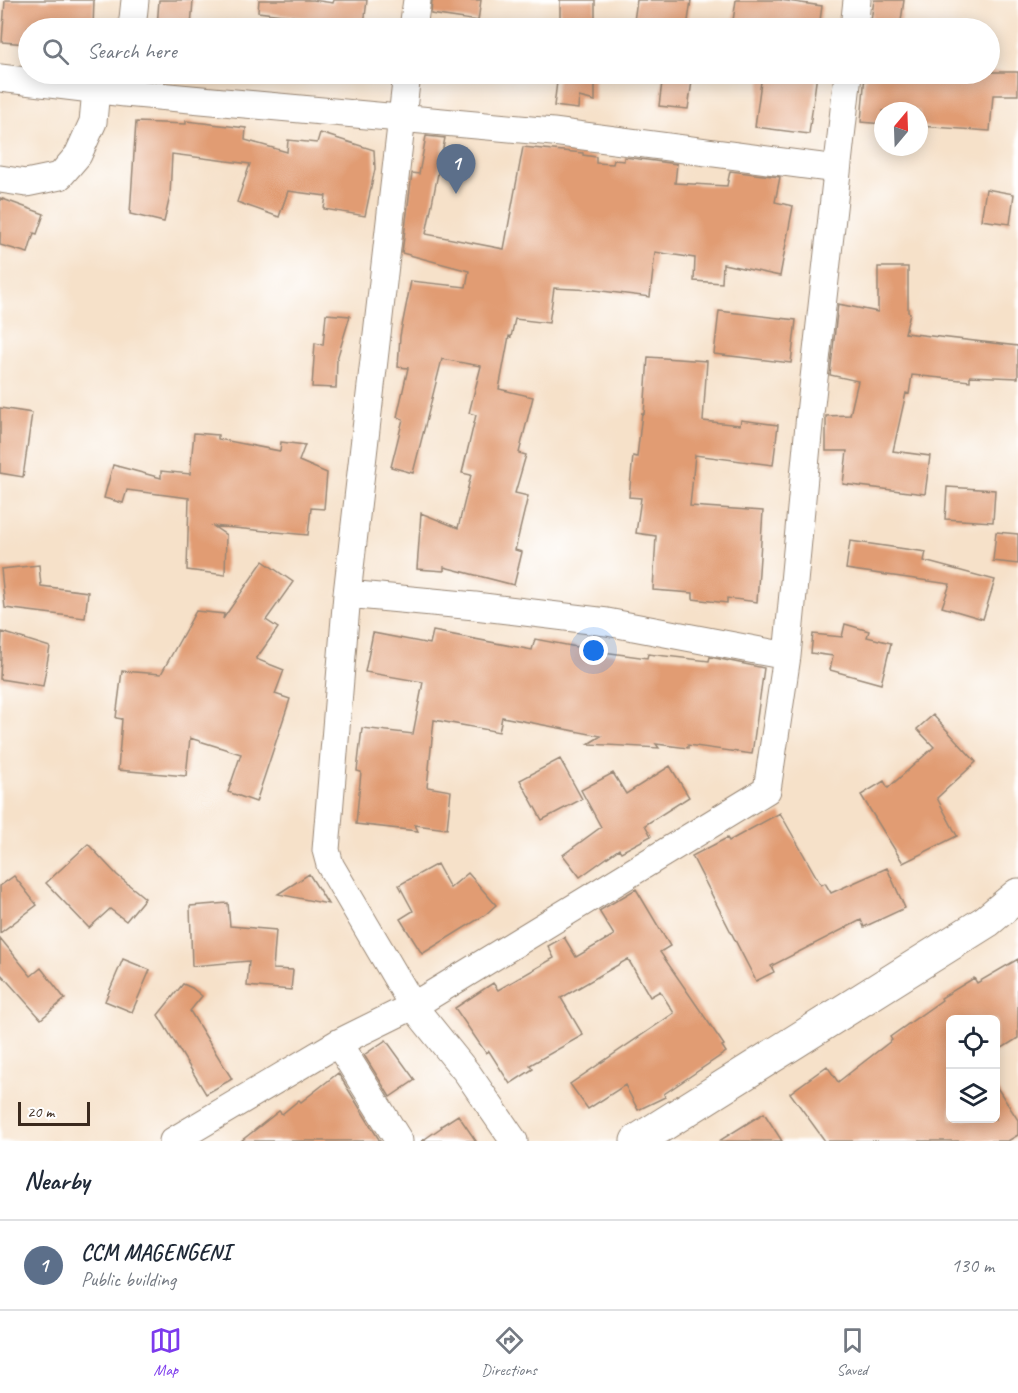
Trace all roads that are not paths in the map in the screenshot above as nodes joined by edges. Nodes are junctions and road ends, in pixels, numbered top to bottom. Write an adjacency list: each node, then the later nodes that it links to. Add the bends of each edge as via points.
1 (135, 0): 4 (street)
2 (417, 0): 5 (street)
3 (857, 0): 6 (street)
4 (133, 18)
5 (414, 18)
6 (855, 18)
7 (0, 78): 8 (street)
8 (18, 80)
9 (48, 84): 14 (street)
10 (122, 84): 14 (street)
11 (134, 84): 15 (street)
12 (406, 84): 15 (street)
13 (847, 84): 16 (street)
14 (96, 90): 17 (street, via 93,122 78,155 60,176 26,183)
15 (402, 119): 16 (street, via 553,132); 18 (street)
16 (837, 169): 19 (street)
17 (0, 179)
18 (347, 594): 19 (street, via 607,622); 21 (street, via 326,850 330,865)
19 (787, 656): 21 (street, via 765,793)
20 (1018, 895): 26 (main road, via 987,921)
21 (413, 1006): 22 (street); 25 (street, via 468,1074)
22 (338, 1043): 23 (street); 24 (street)
23 (173, 1141)
24 (399, 1141)
25 (514, 1141)
26 (637, 1141)

